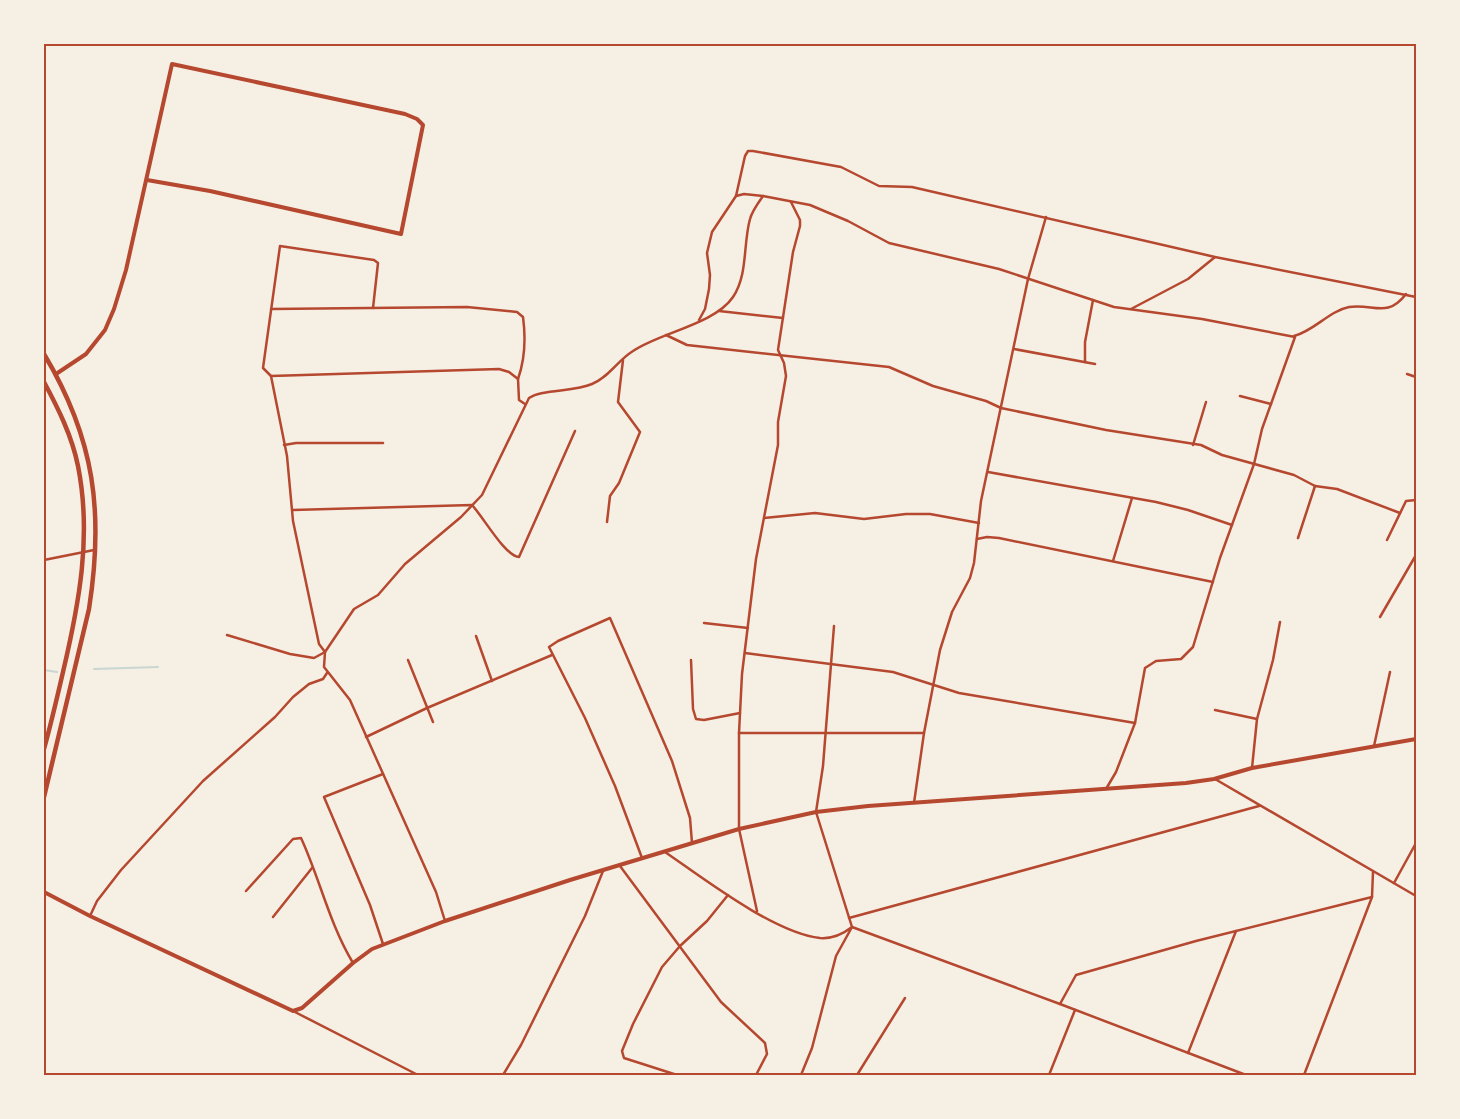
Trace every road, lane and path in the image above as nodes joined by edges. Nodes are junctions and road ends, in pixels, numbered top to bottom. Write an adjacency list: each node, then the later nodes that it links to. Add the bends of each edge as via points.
1 (146, 180): 1 (main road, via 172,64 405,114 418,119 423,125 402,234); 25 (main road, via 126,270 105,330 86,354)
2 (736, 196): 3 (street); 5 (street, via 745,156 748,151 753,151 841,167 879,186 912,187); 16 (street, via 712,232 707,253 709,289)
3 (763, 196): 4 (street); 13 (street, via 750,218 736,292)
4 (792, 202): 7 (street, via 830,212 889,243); 15 (street, via 800,226)
5 (1046, 217): 6 (street); 7 (street)
6 (1215, 257): 8 (street); 14 (street, via 1188,280)
7 (1028, 279): 10 (street); 19 (street)
8 (1406, 294): 9 (street); 18 (street, via 1398,304 1383,309 1350,307 1339,311)
9 (1416, 297)
10 (1093, 300): 14 (street); 23 (street, via 1085,342)
11 (373, 308): 12 (street); 12 (street, via 378,263 374,260 280,246); 29 (street, via 468,307 520,313 526,336)
12 (271, 309): 27 (street, via 264,368)
13 (719, 310): 15 (street); 16 (street)
14 (1129, 310): 18 (street, via 1202,319)
15 (783, 318): 21 (street)
16 (699, 320): 17 (street)
17 (666, 335): 21 (street, via 687,345); 22 (street, via 632,351)
18 (1290, 337): 34 (street, via 1295,338)
19 (1014, 349): 23 (street); 35 (street)
20 (44, 354): 25 (highway)
21 (780, 355): 35 (street, via 889,368); 48 (street, via 786,376 778,422 778,445)
22 (623, 359): 33 (street, via 607,376 590,385 532,395); 49 (street, via 618,402 640,432 619,483 610,496)
23 (1085, 362): 24 (street)
24 (1095, 364)
25 (56, 374): 55 (highway, via 81,431 90,462)
26 (1407, 374): 28 (street)
27 (271, 376): 29 (street, via 499,370 509,372); 38 (street)
28 (1416, 377)
29 (518, 380): 33 (street, via 519,400)
30 (44, 382): 56 (highway, via 69,435 77,464 82,491)
31 (1240, 396): 34 (street)
32 (1206, 402): 39 (street)
33 (525, 404): 45 (street, via 490,480)
34 (1271, 404): 40 (street)
35 (1001, 408): 39 (street); 41 (street)
36 (575, 431): 45 (street, via 519,557 505,550 484,517)
37 (383, 443): 38 (street)
38 (284, 445): 46 (street)
39 (1193, 445): 40 (street)
40 (1254, 464): 42 (street, via 1294,475); 51 (street)
41 (988, 472): 43 (street); 50 (street)
42 (1315, 486): 47 (street, via 1337,489); 52 (street)
43 (1132, 498): 51 (street, via 1188,510); 59 (street)
44 (1416, 500): 47 (street, via 1406,501)
45 (472, 505): 46 (street); 68 (street, via 405,564 378,595 354,609)
46 (293, 510): 68 (street, via 319,644)
47 (1400, 513): 54 (street)
48 (764, 518): 50 (street, via 815,513 864,519 930,514); 65 (street)
49 (608, 522)
50 (979, 523): 53 (street)
51 (1232, 525): 60 (street)
52 (1298, 538)
53 (977, 539): 59 (street, via 987,536); 77 (street, via 970,578 952,612)
54 (1387, 540)
55 (96, 550): 56 (street); 95 (highway, via 89,610)
56 (84, 553): 58 (street); 90 (highway, via 74,626)
57 (1416, 554): 61 (street)
58 (44, 560)
59 (1113, 561): 60 (street)
60 (1213, 582): 83 (street, via 1200,631 1188,655 1181,659 1156,661 1146,668)
61 (1380, 617)
62 (1280, 622): 81 (street)
63 (704, 623): 65 (street)
64 (834, 626): 73 (street)
65 (748, 628): 69 (street)
66 (227, 635): 68 (street, via 290,654 314,658)
67 (476, 636): 76 (street)
68 (325, 652): 75 (street)
69 (745, 653): 73 (street); 80 (street)
70 (552, 655): 76 (street); 100 (street, via 551,644 610,618 678,776 690,818); 103 (street, via 589,727)
71 (408, 660): 78 (street)
72 (691, 660): 80 (street, via 696,719)
73 (830, 665): 77 (street, via 893,672); 85 (street)
74 (1390, 672): 89 (street)
75 (327, 673): 87 (street, via 350,700); 115 (street, via 323,679 309,684 293,697 204,781 121,870 97,901)
76 (492, 681): 78 (street)
77 (933, 686): 83 (street); 86 (street)
78 (427, 708): 82 (street); 87 (street)
79 (1215, 710): 81 (street)
80 (740, 713): 84 (street)
81 (1257, 719): 91 (street)
82 (433, 722)
83 (1135, 723): 94 (street)
84 (739, 733): 85 (street); 99 (street)
85 (825, 733): 86 (street); 98 (street)
86 (924, 733): 96 (street)
87 (366, 737): 92 (street)
88 (1416, 739): 89 (main road)
89 (1374, 746): 91 (main road)
90 (44, 749)
91 (1252, 768): 93 (main road)
92 (383, 774): 118 (street, via 436,892); 121 (street, via 324,797)
93 (1214, 779): 94 (main road); 97 (street)
94 (1106, 790): 96 (main road)
95 (44, 797)
96 (914, 803): 98 (main road)
97 (1258, 806): 107 (street); 117 (street)
98 (816, 812): 99 (main road); 117 (street)
99 (739, 829): 100 (main road); 114 (street)
100 (692, 843): 102 (main road)
101 (1416, 844): 108 (street)
102 (665, 852): 103 (main road); 111 (street)
103 (643, 859): 104 (main road)
104 (620, 866): 106 (main road); 122 (street)
105 (312, 868): 109 (street, via 302,839 297,837); 116 (street); 123 (street, via 340,941)
106 (603, 871): 118 (main road); 130 (street, via 585,916)
107 (1373, 872): 108 (street); 113 (street)
108 (1394, 883): 112 (street)
109 (246, 891)
110 (44, 892): 115 (main road)
111 (728, 896): 114 (street); 122 (street)
112 (1416, 896)
113 (1372, 897): 120 (street); 137 (street)
114 (757, 912): 119 (street, via 784,927 820,938 842,934)
115 (90, 916): 127 (main road)
116 (273, 917)
117 (849, 918): 119 (street)
118 (445, 922): 121 (main road)
119 (852, 927): 125 (street); 133 (street, via 836,956)
120 (1236, 931): 125 (street, via 1076,975); 128 (street)
121 (383, 944): 123 (main road)
122 (680, 946): 131 (street, via 662,967 622,1051 624,1058); 132 (street, via 721,1002 765,1043 768,1054)
123 (353, 963): 127 (main road, via 302,1008)
124 (904, 998): 134 (street)
125 (1060, 1004): 126 (street)
126 (1075, 1010): 128 (street); 135 (street)
127 (293, 1011): 129 (street)
128 (1188, 1053): 136 (street)
129 (418, 1075)
130 (503, 1075)
131 (677, 1075)
132 (756, 1075)
133 (802, 1075)
134 (857, 1075)
135 (1049, 1075)
136 (1246, 1075)
137 (1304, 1075)

